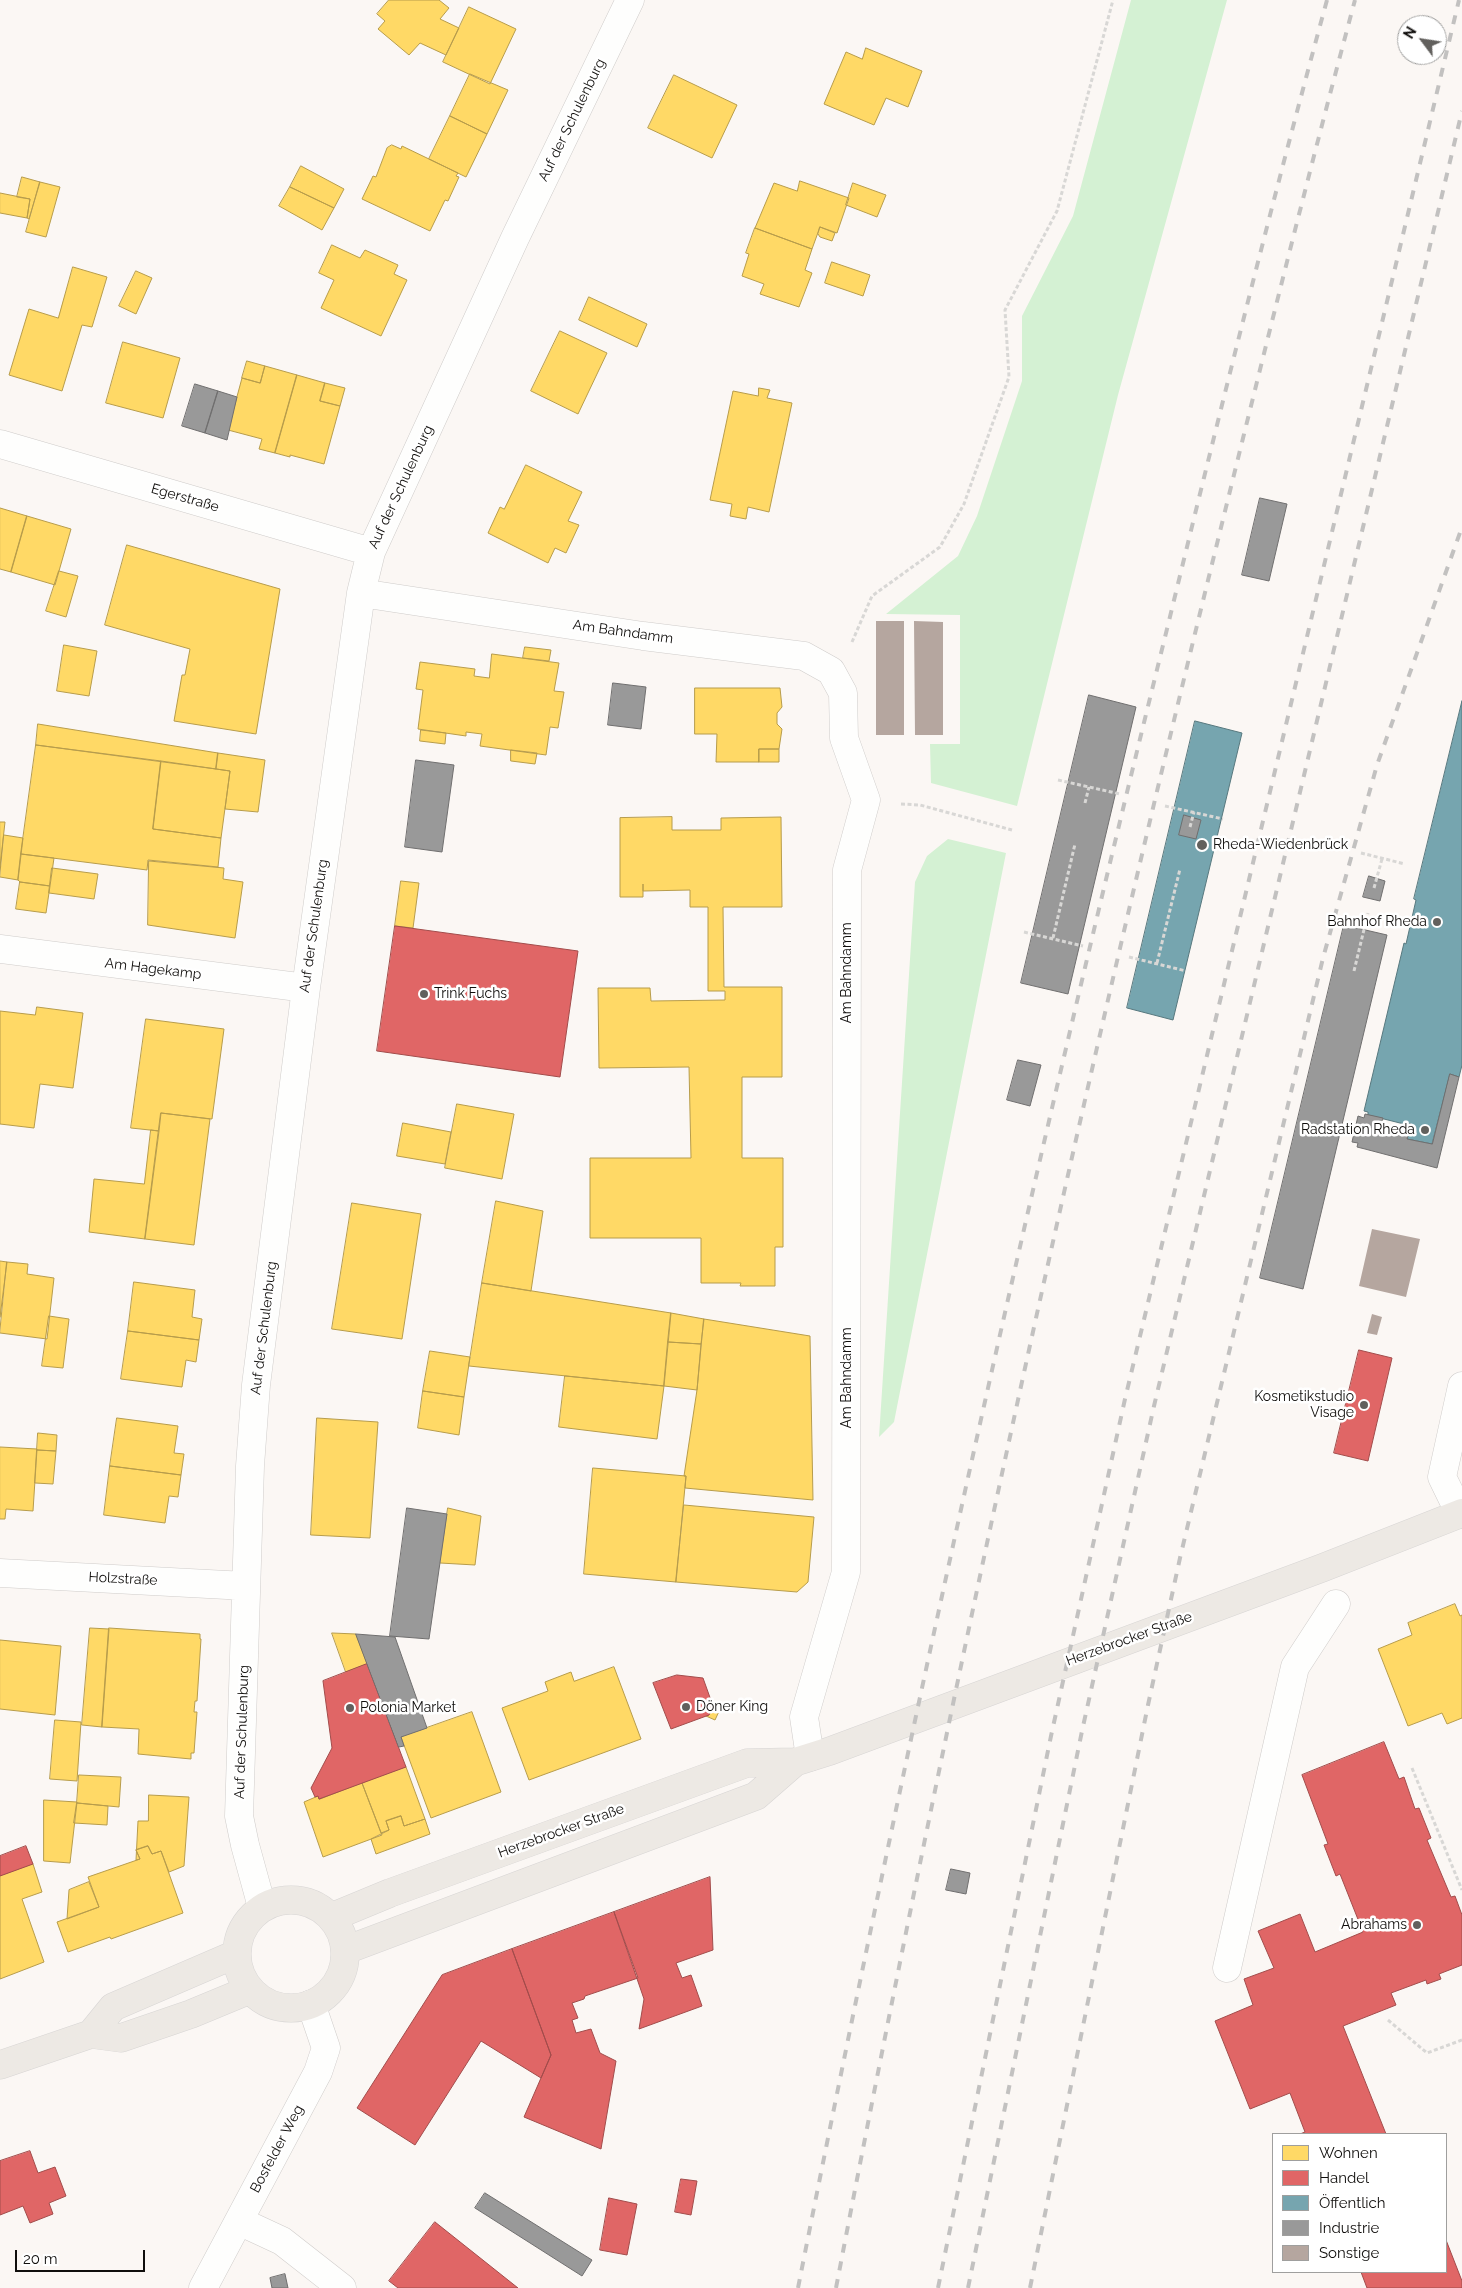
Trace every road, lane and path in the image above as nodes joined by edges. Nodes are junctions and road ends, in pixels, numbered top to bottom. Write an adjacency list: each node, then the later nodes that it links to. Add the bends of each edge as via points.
1 (630, 0): 4 (street, Auf der Schulenburg, via 515,238)
2 (1113, 0): 6 (path, via 1057,211 1005,310 1009,376 964,504 940,547 872,596 850,645)
3 (0, 444): 4 (street, Egerstraße)
4 (371, 552): 5 (street, Auf der Schulenburg)
5 (361, 593): 6 (street, Am Bahndamm, via 643,636 804,656); 32 (street, Auf der Schulenburg)
6 (831, 671): 10 (street, via 843,693 844,738)
7 (1058, 780): 8 (path)
8 (1089, 787): 9 (path); 11 (path)
9 (1120, 794)
10 (866, 800): 16 (path, via 920,805); 38 (street, Am Bahndamm, via 846,870 846,1572 804,1717)
11 (1085, 803)
12 (1165, 806): 13 (path)
13 (1194, 812): 14 (path); 15 (path)
14 (1223, 819)
15 (1190, 827)
16 (1012, 830)
17 (1075, 844): 25 (path)
18 (1361, 853): 19 (path)
19 (1382, 859): 20 (path); 22 (path)
20 (1404, 864)
21 (1180, 869): 29 (path)
22 (1374, 888)
23 (1368, 913): 31 (path)
24 (1024, 932): 25 (path)
25 (1053, 938): 26 (path)
26 (1083, 946)
27 (0, 949): 32 (street, Am Hagekamp)
28 (1129, 957): 29 (path)
29 (1157, 963): 30 (path)
30 (1186, 971)
31 (1354, 971)
32 (306, 988): 36 (street, Auf der Schulenburg, via 256,1385)
33 (1462, 1386): 34 (street, via 1442,1477)
34 (1461, 1513): 38 (main road, Herzebrocker Straße, via 1322,1568)
35 (0, 1573): 36 (street, Holzstraße)
36 (246, 1586): 41 (street, Auf der Schulenburg, via 239,1816)
37 (1336, 1604): 45 (street, via 1295,1667)
38 (802, 1759): 42 (main road, Herzebrocker Straße, via 747,1763); 43 (main road, Herzebrocker Straße, via 756,1796)
39 (1412, 1768): 40 (path)
40 (1462, 1890)
41 (262, 1907): 42 (main road, via 286,1899 311,1902); 44 (main road, via 248,1920 239,1936)
42 (332, 1917): 43 (main road)
43 (346, 1950): 47 (main road, via 342,1972 330,1992)
44 (236, 1954): 46 (main road, via 239,1974); 49 (main road, via 113,2007)
45 (1226, 1968)
46 (250, 1990): 47 (main road, via 268,2004 289,2009); 49 (main road, via 121,2038)
47 (311, 2004): 52 (street, Bosfelder Weg, via 326,2048 318,2072)
48 (1388, 2020): 50 (path, via 1427,2053)
49 (91, 2034): 51 (main road)
50 (1462, 2040)
51 (0, 2065)
52 (239, 2221): 53 (street, Bosfelder Weg); 54 (street, via 282,2241)
53 (203, 2288)
54 (342, 2288)

